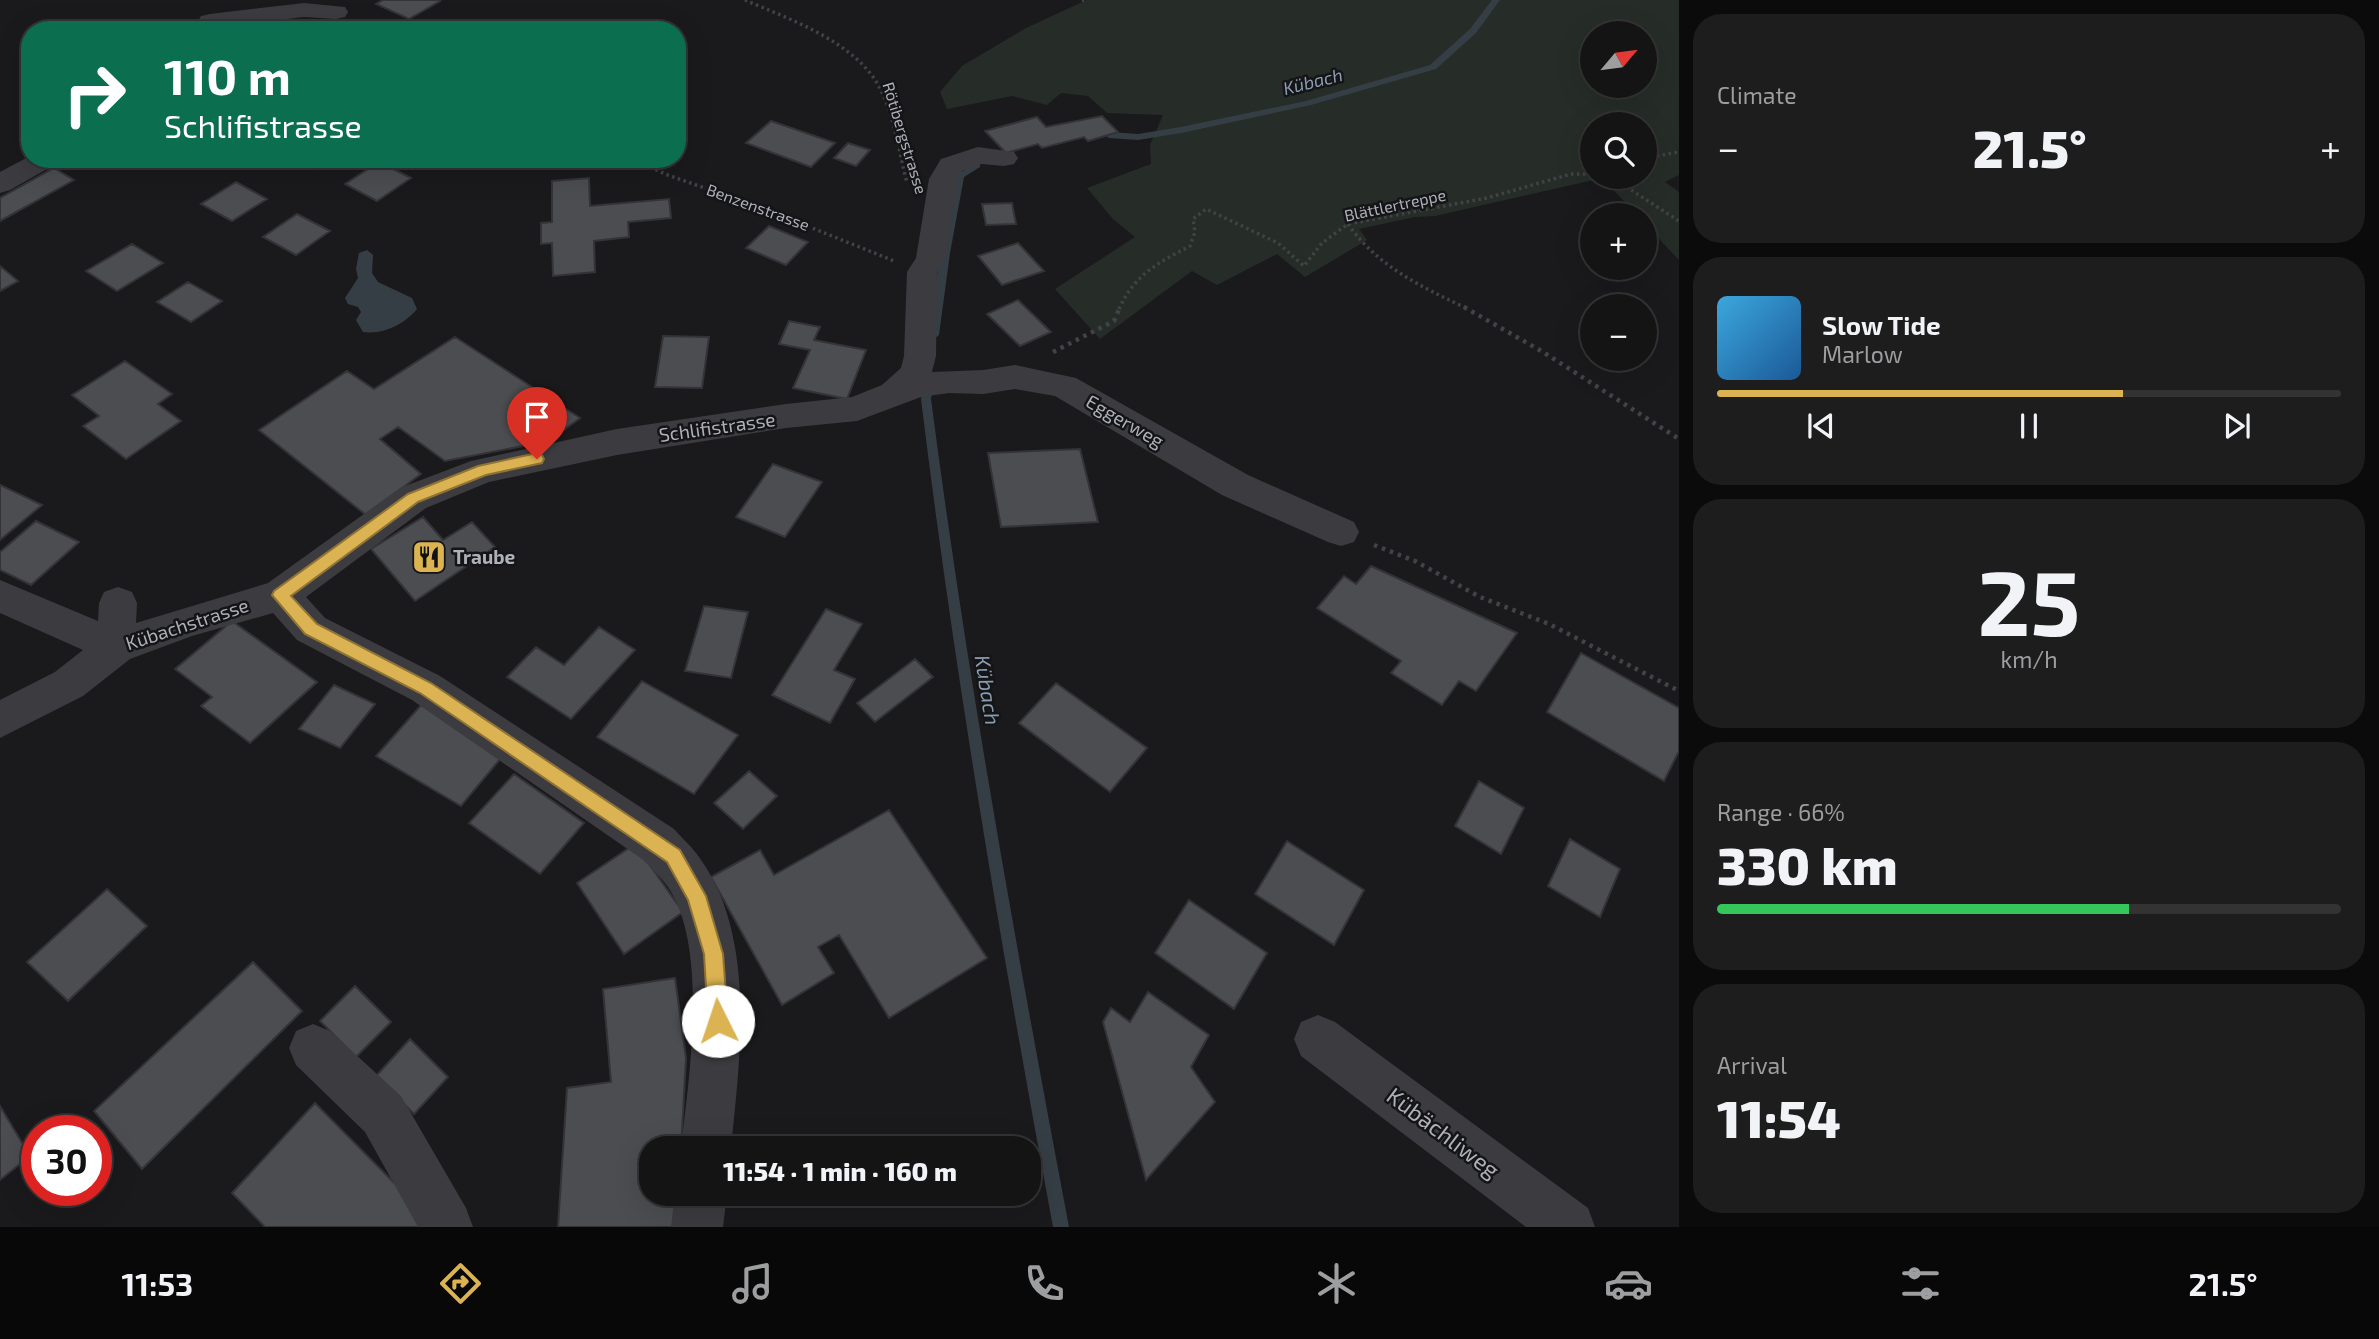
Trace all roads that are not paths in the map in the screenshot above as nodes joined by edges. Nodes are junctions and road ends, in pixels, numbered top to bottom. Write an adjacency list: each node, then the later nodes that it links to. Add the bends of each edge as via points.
1 (336, 12): 2 (street)
2 (210, 17)
3 (1003, 158): 6 (street, Schlifistrasse, via 978,155 951,165 943,179 930,259 922,272 920,356 909,380)
4 (28, 168): 5 (street)
5 (0, 184)
6 (921, 386): 7 (street, Eggerweg, via 1014,377 1064,386 1235,485); 8 (street, Schlifistrasse, via 857,409 617,442 483,470 413,498)
7 (1341, 532)
8 (280, 595): 11 (street, Kübachstrasse); 15 (street, via 311,629 426,688 673,856 696,896 714,954 718,1021)
9 (0, 596): 11 (street, Kübachstrasse)
10 (118, 603): 11 (street)
11 (116, 647): 12 (street, via 69,684)
12 (0, 720)
13 (1318, 1039): 19 (street, Kübächliweg)
14 (313, 1048): 17 (street, via 383,1114)
15 (707, 1136)
16 (700, 1206): 18 (street)
17 (447, 1227)
18 (697, 1227)
19 (1569, 1227)

